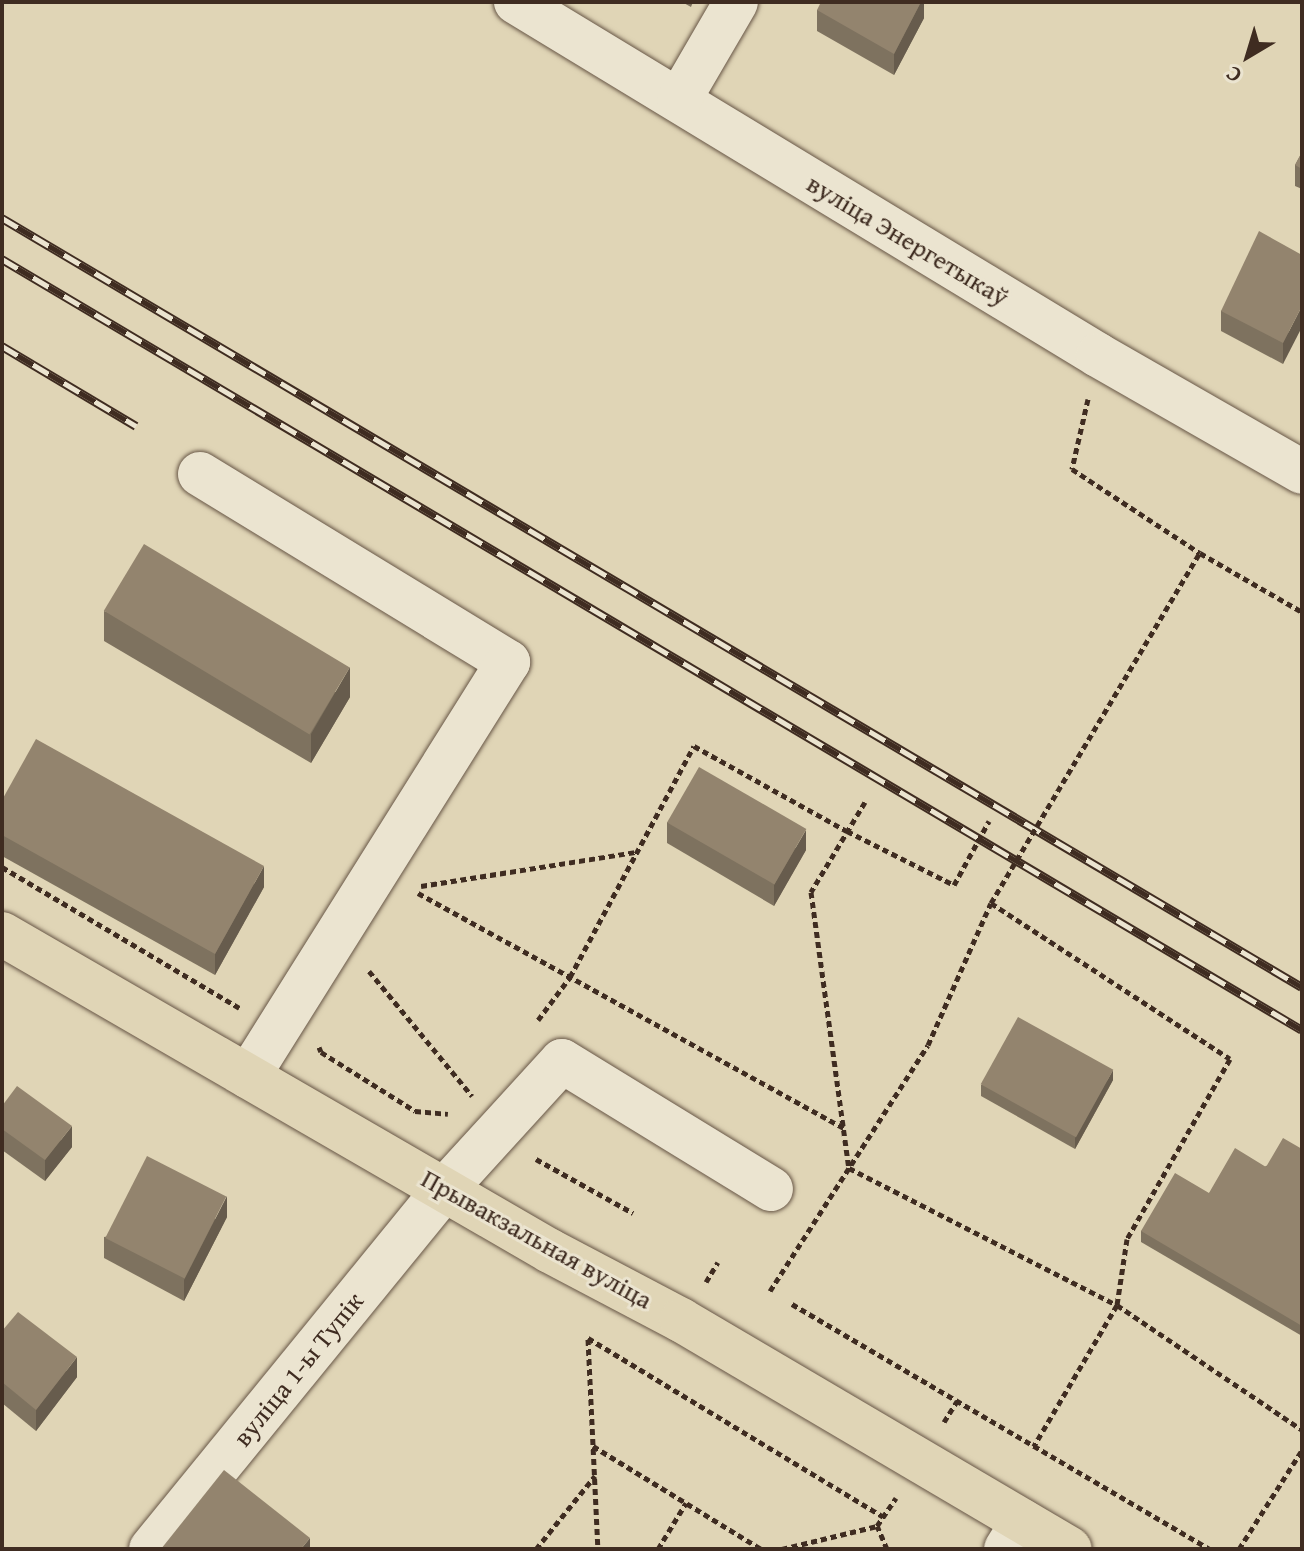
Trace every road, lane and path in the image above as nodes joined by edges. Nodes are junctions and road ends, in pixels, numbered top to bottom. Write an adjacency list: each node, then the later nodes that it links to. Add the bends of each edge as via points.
1 (516, 2): 3 (street, вуліца Энергетыкаў)
2 (736, 2): 3 (street)
3 (679, 100): 4 (street, вуліца Энергетыкаў)
4 (1098, 355): 5 (street, вуліца Энергетыкаў); 7 (path, via 1072,469)
5 (1296, 455)
6 (200, 474): 17 (street, via 508,662)
7 (1200, 553): 8 (path); 14 (path, bridge)
8 (1302, 612)
9 (865, 802): 11 (path)
10 (989, 821): 11 (path, via 954,885)
11 (847, 831): 12 (path, via 694,746); 23 (path, via 811,892)
12 (637, 852): 16 (path); 16 (path, via 409,888)
13 (2, 867): 17 (path)
14 (991, 903): 24 (path, via 928,1045); 29 (path, via 1230,1059 1127,1239)
15 (2, 934): 19 (main road, Прывакзальная вуліца)
16 (570, 977): 23 (path)
17 (296, 1036): 18 (path); 18 (path); 19 (street)
18 (321, 1052): 22 (path, via 415,1111 445,1116)
19 (248, 1076): 25 (main road, Прывакзальная вуліца)
20 (477, 1102): 21 (path)
21 (466, 1107)
22 (456, 1111)
23 (844, 1129): 24 (path)
24 (849, 1168): 27 (path); 29 (path)
25 (445, 1189): 26 (street, вуліца 1-ы Тупік, via 562,1061); 38 (main road, Прывакзальная вуліца, via 681,1320); 39 (street, вуліца 1-ы Тупік)
26 (771, 1189)
27 (770, 1291)
28 (792, 1304): 32 (path)
29 (1117, 1305): 30 (path); 32 (path)
30 (1302, 1430)
31 (593, 1446): 34 (path); 35 (path); 36 (path, via 588,1338)
32 (1034, 1446): 46 (path)
33 (1302, 1450): 47 (path)
34 (595, 1476): 40 (path); 41 (path)
35 (686, 1503): 42 (path); 43 (path)
36 (883, 1517)
37 (877, 1526): 44 (path)
38 (1015, 1536): 45 (main road, Прывакзальная вуліца)
39 (151, 1549)
40 (536, 1549)
41 (598, 1549)
42 (658, 1549)
43 (761, 1549)
44 (782, 1549)
45 (1069, 1549)
46 (1209, 1549)
47 (1239, 1549)

